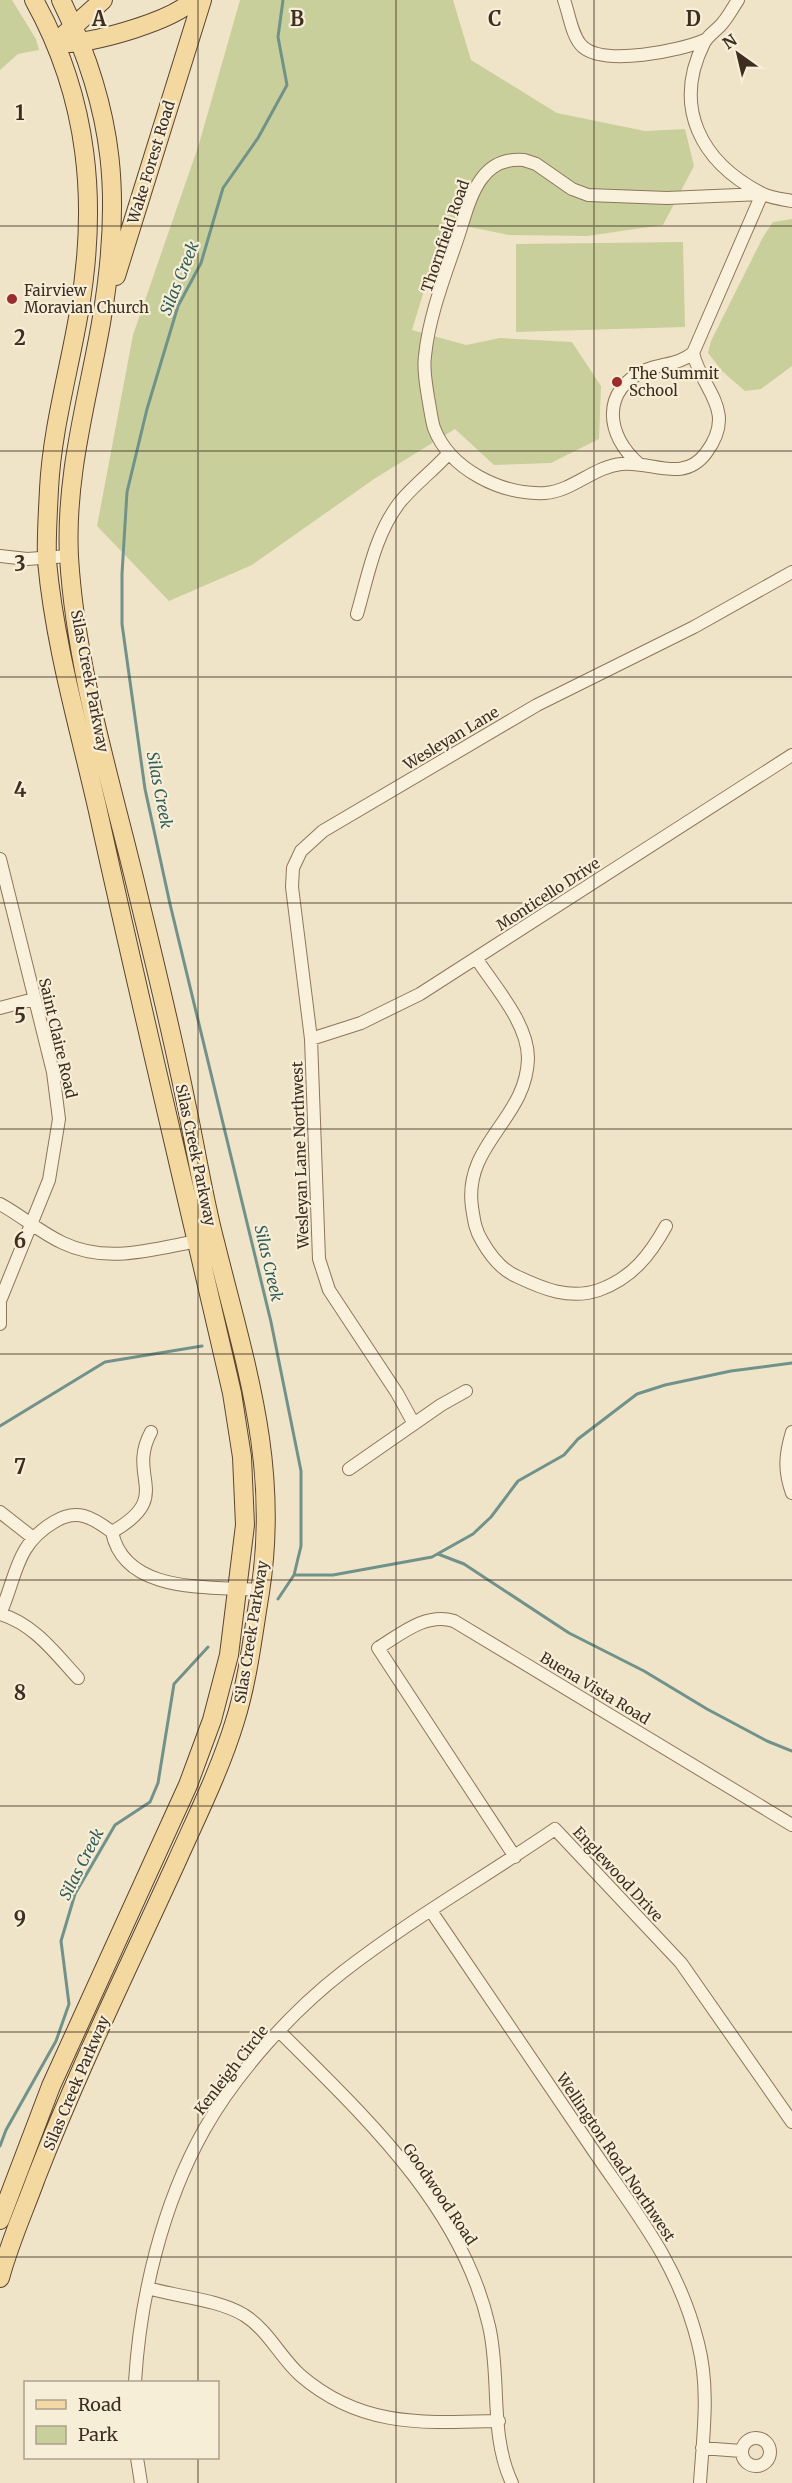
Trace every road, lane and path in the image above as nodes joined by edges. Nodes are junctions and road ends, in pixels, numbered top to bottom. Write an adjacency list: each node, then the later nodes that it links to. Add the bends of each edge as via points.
1 (34, 0): 10 (main road, Silas Creek Parkway)
2 (61, 0): 8 (main road, Silas Creek Parkway)
3 (103, 0): 8 (main road)
4 (193, 0): 8 (main road, via 163,19)
5 (202, 0): 13 (main road, Wake Forest Road)
6 (564, 0): 9 (street, via 578,39 592,52 612,56 683,49)
7 (738, 0): 9 (street)
8 (77, 34): 10 (main road); 13 (main road, Silas Creek Parkway, via 102,102 114,189)
9 (705, 40): 11 (street, via 693,76 696,130 714,159)
10 (56, 44): 18 (main road, Silas Creek Parkway, via 74,100 85,153 90,207 86,272 56,426)
11 (762, 194): 12 (street); 14 (street); 15 (street, Thornfield Road, via 619,198 580,193 524,160 505,162 485,172 471,198 425,354 434,428)
12 (792, 201)
13 (101, 323): 19 (main road, Silas Creek Parkway, via 73,462)
14 (693, 353): 16 (street, via 677,363 657,366 635,376 616,401 612,417 615,433 624,451); 16 (street, Thornfield Road, via 718,408 713,440 701,458 683,468 660,469)
15 (449, 453): 16 (street, Thornfield Road, via 481,477 505,488 531,493 561,489 612,465); 21 (street, via 419,481 389,519 378,542)
16 (639, 464)
17 (0, 555): 18 (street, via 27,559)
18 (47, 556): 19 (street); 32 (main road, Silas Creek Parkway, via 63,666)
19 (69, 556): 31 (main road, Silas Creek Parkway, via 89,688 184,1093)
20 (792, 572): 27 (street, Wesleyan Lane, via 694,627 528,710 323,831 301,851 293,868 292,887)
21 (357, 614)
22 (792, 755): 24 (street, Monticello Drive)
23 (0, 859): 25 (street, Saint Claire Road)
24 (476, 958): 27 (street, Monticello Drive, via 362,1023); 30 (street, via 518,1023 528,1056 525,1083 512,1113 478,1158 469,1187 475,1229 484,1246 506,1272 539,1287 571,1295 617,1284 642,1264)
25 (34, 999): 26 (street); 29 (street, Saint Claire Road, via 53,1072 59,1119 54,1163)
26 (0, 1008)
27 (311, 1039): 35 (street, Wesleyan Lane Northwest, via 319,1259 329,1290)
28 (0, 1204): 29 (street)
29 (31, 1225): 32 (street, via 83,1252 108,1255); 33 (street, Saint Claire Road, via 0,1301)
30 (666, 1226)
31 (214, 1239): 32 (street); 44 (main road, Silas Creek Parkway, via 243,1343 261,1438 266,1486)
32 (195, 1242): 43 (main road, Silas Creek Parkway, via 232,1393 242,1456 245,1525)
33 (0, 1324)
34 (466, 1391): 35 (street)
35 (414, 1424): 38 (street)
36 (152, 1432): 41 (street, via 144,1452 145,1504)
37 (792, 1432): 39 (street, via 785,1455 786,1477)
38 (349, 1469)
39 (792, 1493)
40 (0, 1512): 42 (street)
41 (112, 1533): 42 (street, via 94,1519 78,1514 61,1518); 43 (street, via 115,1547 126,1560 151,1578 172,1584)
42 (32, 1537): 45 (street)
43 (238, 1588): 44 (street); 52 (main road, Silas Creek Parkway, via 229,1655 212,1720 188,1785 51,2086)
44 (260, 1590): 53 (main road, Silas Creek Parkway, via 240,1706 227,1742 72,2088)
45 (0, 1614): 46 (street, via 35,1632)
46 (78, 1678)
47 (792, 1825): 48 (street, Buena Vista Road, via 454,1621 424,1621 378,1648)
48 (515, 1857): 49 (street, Kenleigh Circle); 51 (street, Englewood Drive, via 555,1829 681,1963)
49 (431, 1911): 50 (street, Kenleigh Circle, via 345,1971); 57 (street, Wellington Road Northwest, via 666,2257 690,2314 703,2365)
50 (280, 2032): 54 (street, Kenleigh Circle, via 221,2103 195,2148 163,2230); 56 (street, Goodwood Road, via 395,2152 459,2247 489,2324)
51 (792, 2122)
52 (0, 2220)
53 (2, 2266)
54 (148, 2288): 55 (street, Kenleigh Circle); 56 (street, via 243,2314 263,2331 300,2375 332,2398 372,2416 424,2422)
55 (135, 2381)
56 (499, 2421): 61 (street, Goodwood Road, via 499,2444)
57 (702, 2448): 58 (street); 62 (street, Wellington Road Northwest)
58 (741, 2451)
59 (137, 2459): 60 (street)
60 (141, 2483)
61 (512, 2483)
62 (700, 2483)

